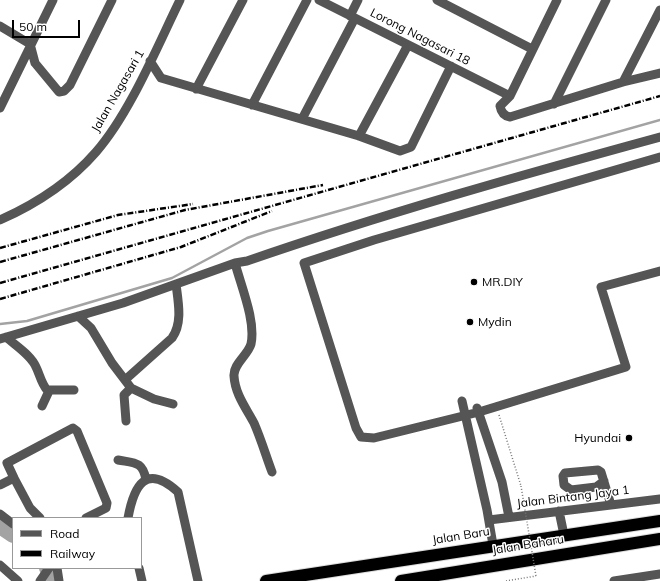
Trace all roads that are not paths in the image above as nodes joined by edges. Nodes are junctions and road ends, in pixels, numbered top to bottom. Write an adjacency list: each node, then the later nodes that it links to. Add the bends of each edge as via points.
1 (53, 0): 14 (street)
2 (112, 0): 14 (street, via 70,85 64,91 59,92 35,63)
3 (180, 0): 17 (street, Jalan Nagasari 1)
4 (243, 0): 21 (street)
5 (307, 0): 24 (street)
6 (319, 0): 12 (street, Lorong Nagasari 18)
7 (358, 0): 12 (street)
8 (437, 0): 16 (street)
9 (556, 0): 16 (street)
10 (606, 0): 23 (street)
11 (660, 10): 20 (street)
12 (353, 17): 15 (street, Lorong Nagasari 18); 26 (street)
13 (0, 26): 14 (street)
14 (30, 44): 25 (street)
15 (408, 45): 18 (street, Lorong Nagasari 18); 27 (street)
16 (532, 49): 22 (street)
17 (150, 61): 21 (street, via 161,78); 30 (street, Jalan Nagasari 1, via 118,121 97,151 76,172 47,194 21,211)
18 (451, 66): 22 (street, Lorong Nagasari 18); 27 (street, via 411,147 400,151)
19 (660, 73): 20 (street)
20 (623, 82): 23 (street)
21 (196, 89): 24 (street)
22 (510, 96): 23 (street, via 500,106 503,113 510,117)
23 (554, 104)
24 (252, 105): 26 (street)
25 (0, 108)
26 (302, 119): 27 (street)
27 (359, 136)
28 (660, 137): 31 (street, via 466,191)
29 (660, 157): 44 (street, via 374,240 304,263 361,437 374,438)
30 (0, 220)
31 (235, 263): 33 (street); 47 (street, via 252,334 250,346 234,370 234,376 243,406 254,423)
32 (660, 271): 43 (street, via 601,287 626,367 497,407)
33 (176, 284): 34 (street); 36 (street, via 176,333)
34 (78, 316): 35 (street); 36 (street, via 91,328 112,363)
35 (3, 338): 39 (street, via 36,365 43,385)
36 (126, 379): 37 (street)
37 (131, 388): 41 (street, via 154,399); 45 (street, via 124,395)
38 (74, 390): 39 (street)
39 (49, 391): 42 (street)
40 (462, 401): 44 (street)
41 (173, 404)
42 (42, 406)
43 (478, 410): 44 (street); 59 (street, via 502,482)
44 (466, 415): 60 (street)
45 (126, 421)
46 (118, 460): 49 (street, via 139,464 145,470)
47 (272, 472)
48 (14, 478): 51 (street); 56 (street, via 30,508); 57 (street, via 7,463 73,428 77,431 107,503 106,508)
49 (146, 480): 58 (street, via 137,486); 75 (street, via 156,478 178,492)
50 (604, 481): 53 (street)
51 (0, 485)
52 (660, 499): 53 (street, Jalan Bintang Jaya 1)
53 (611, 505): 54 (street, Jalan Bintang Jaya 1)
54 (559, 511): 59 (street, Jalan Bintang Jaya 1); 63 (street)
55 (0, 514): 62 (street)
56 (39, 517)
57 (88, 517)
58 (128, 517)
59 (509, 517): 60 (street, Jalan Bintang Jaya 1)
60 (489, 520): 65 (street)
61 (660, 521): 63 (highway, Jalan Baru)
62 (12, 523)
63 (564, 535): 65 (highway, Jalan Baru)
64 (660, 539): 77 (highway, Jalan Baharu)
65 (492, 545): 76 (highway, Jalan Baru)
66 (0, 565): 72 (street)
67 (48, 569): 71 (street)
68 (57, 569): 73 (street)
69 (139, 569): 74 (street)
70 (657, 576): 78 (street)
71 (41, 579)
72 (18, 581)
73 (59, 581)
74 (142, 581)
75 (198, 581)
76 (266, 581)
77 (401, 581)
78 (614, 581)

